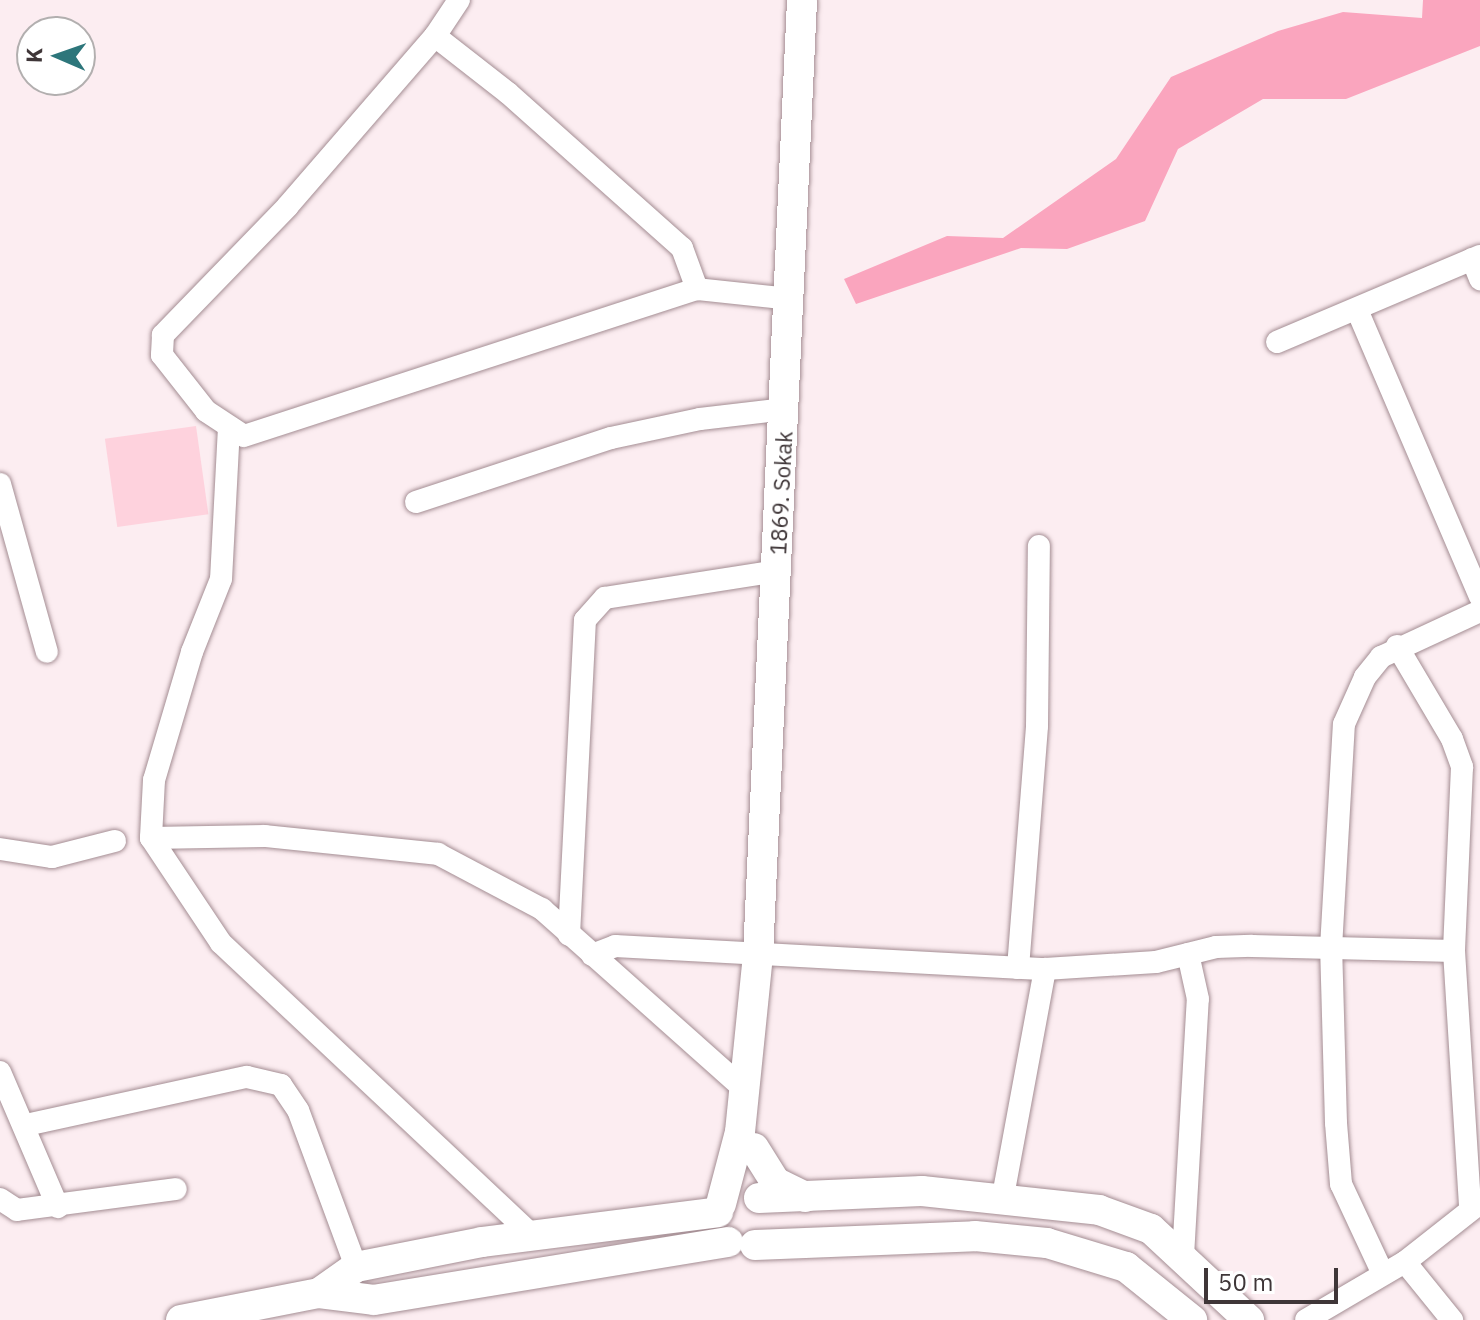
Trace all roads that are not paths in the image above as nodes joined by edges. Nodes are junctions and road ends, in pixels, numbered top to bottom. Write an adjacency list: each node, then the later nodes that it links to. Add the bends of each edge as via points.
1 (459, 0): 3 (street)
2 (802, 0): 6 (main road, 1869. Sokak)
3 (435, 36): 5 (street, via 508,93 682,248); 10 (street, via 288,206 163,335 162,355 206,411)
4 (1477, 265): 7 (street)
5 (697, 289): 6 (street); 10 (street, via 244,436)
6 (790, 299): 9 (main road, 1869. Sokak)
7 (1358, 312): 8 (street); 15 (street)
8 (1277, 342)
9 (785, 409): 12 (street, via 700,419 611,438); 14 (main road, 1869. Sokak)
10 (229, 427): 20 (street, via 221,579 192,652 154,780)
11 (0, 484): 18 (street)
12 (416, 502)
13 (1039, 546): 29 (street, via 1037,726)
14 (777, 571): 23 (street, via 605,598 585,620); 28 (main road, 1869. Sokak)
15 (1480, 597)
16 (1480, 611): 17 (street)
17 (1397, 646): 19 (street, via 1452,739); 24 (street, via 1365,677 1344,724)
18 (47, 652)
19 (1472, 808): 25 (street)
20 (151, 838): 23 (street, via 265,836 438,854 542,909); 45 (street, via 221,943)
21 (115, 841): 22 (street, via 52,857)
22 (0, 849)
23 (569, 935): 27 (street)
24 (1331, 948): 25 (street); 26 (street, via 1240,946); 50 (street, via 1341,1184)
25 (1454, 951): 32 (street)
26 (1188, 954): 30 (street, via 1156,962); 47 (street, via 1198,999)
27 (592, 955): 28 (street, via 615,946); 34 (street)
28 (758, 955): 29 (street); 31 (main road, 1869. Sokak)
29 (1018, 968): 30 (street)
30 (1045, 969): 39 (street)
31 (756, 987): 34 (main road, 1869. Sokak); 36 (main road, 1869. Sokak)
32 (1471, 1059): 42 (street)
33 (0, 1072): 35 (street)
34 (745, 1090): 44 (main road, 1869. Sokak, via 736,1156)
35 (26, 1125): 43 (street); 49 (street, via 247,1077 281,1085 298,1110)
36 (754, 1148): 38 (main road, 1869. Sokak); 40 (main road, via 775,1182)
37 (176, 1189): 43 (street)
38 (756, 1196): 40 (main road); 44 (main road, via 735,1194); 46 (main road, via 771,1223)
39 (1003, 1196): 40 (main road, via 922,1191); 47 (main road, via 1099,1210 1151,1229)
40 (808, 1198)
41 (0, 1199): 43 (street, via 17,1210)
42 (1475, 1205): 48 (street)
43 (58, 1207)
44 (720, 1208): 45 (main road); 46 (main road, via 718,1229)
45 (534, 1237): 49 (main road)
46 (741, 1244): 51 (main road, via 374,1300); 53 (main road, via 975,1236 1047,1243 1126,1267)
47 (1183, 1256): 54 (main road)
48 (1405, 1262): 50 (street); 56 (street)
49 (356, 1267): 51 (main road)
50 (1383, 1274): 55 (street)
51 (319, 1293): 52 (main road)
52 (181, 1320)
53 (1192, 1320)
54 (1249, 1320)
55 (1306, 1320)
56 (1452, 1320)

